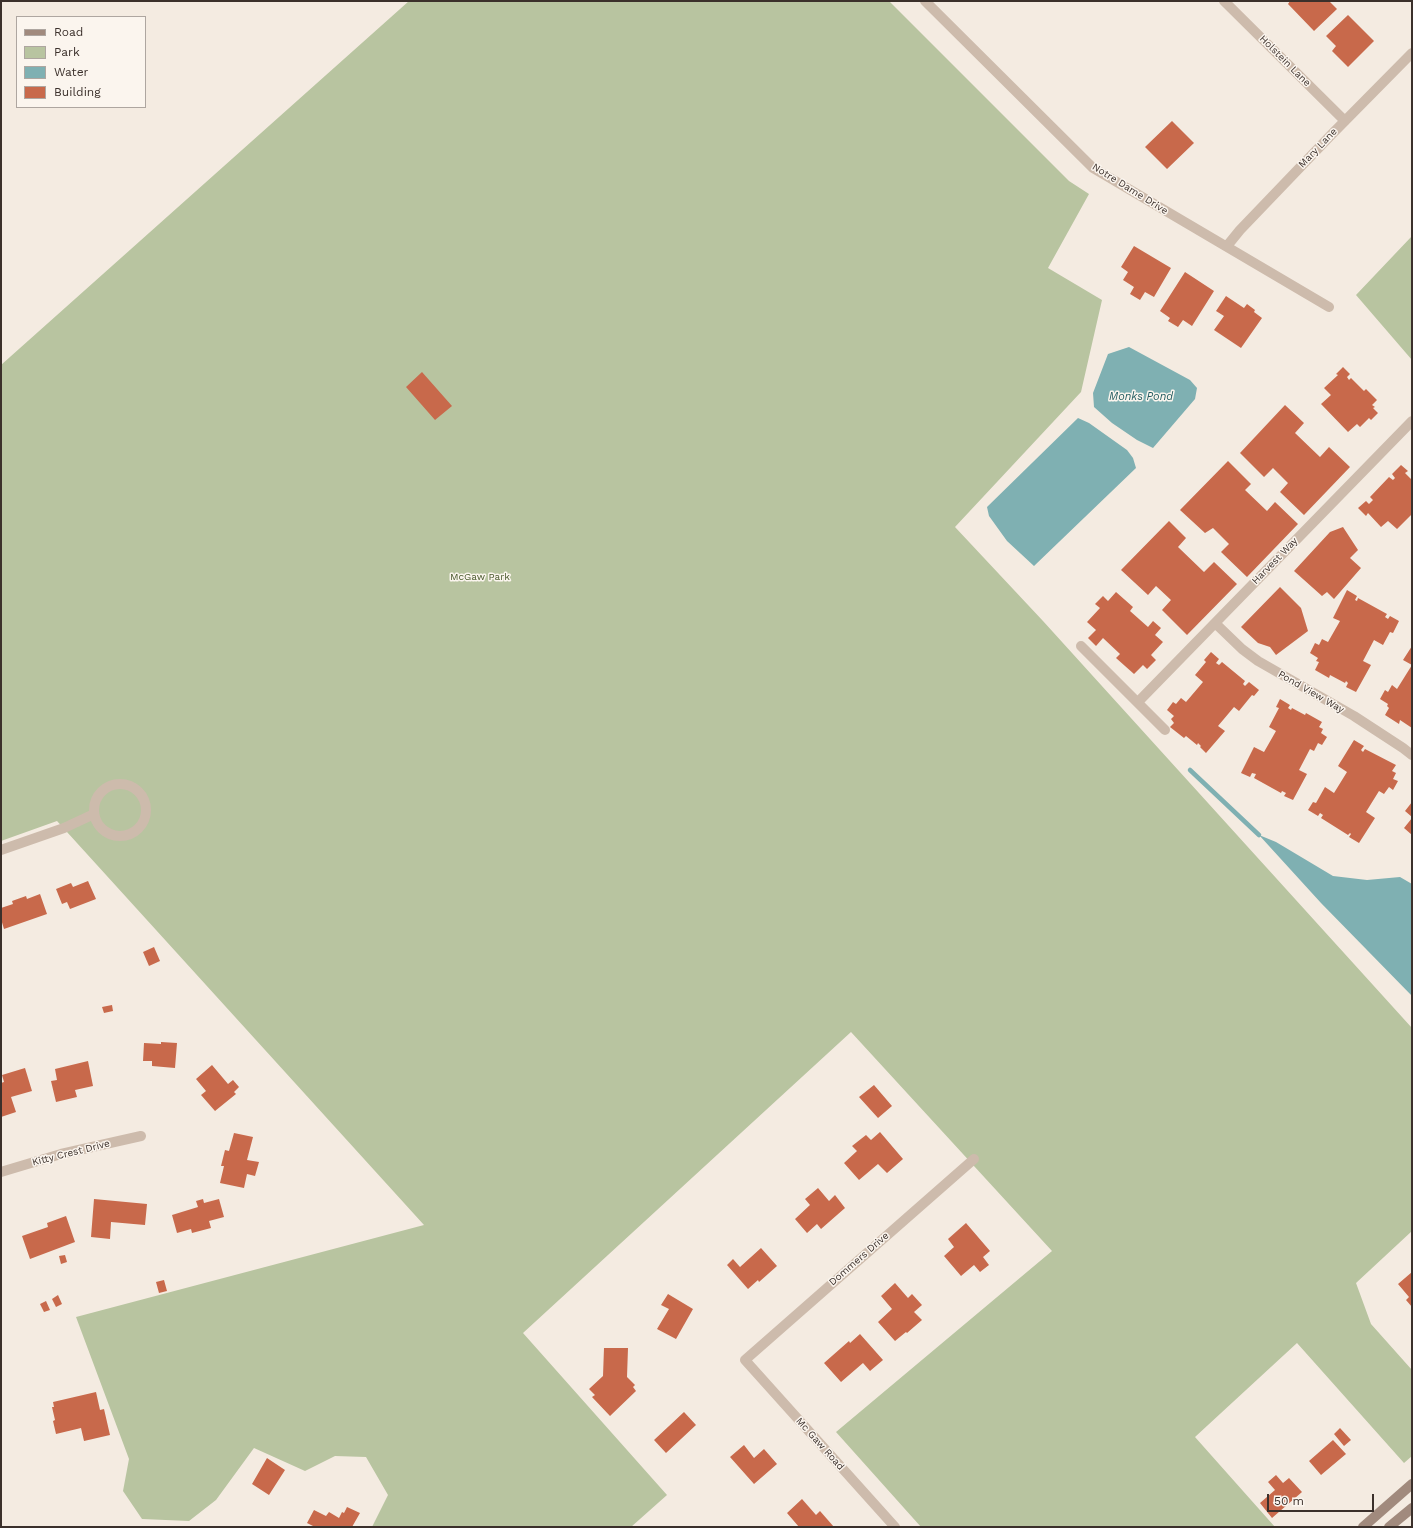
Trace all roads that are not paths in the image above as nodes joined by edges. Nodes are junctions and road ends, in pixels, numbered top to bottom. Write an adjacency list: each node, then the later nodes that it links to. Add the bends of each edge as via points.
1 (924, 1): 5 (street, Notre Dame Drive, via 1093,168)
2 (1224, 1): 4 (street, Holstein Lane)
3 (1412, 53): 4 (street, Mary Lane)
4 (1345, 121): 5 (street, Mary Lane)
5 (1227, 246): 6 (street, Notre Dame Drive)
6 (1329, 307)
7 (1412, 421): 8 (street, Harvest Way)
8 (1215, 623): 10 (street, Harvest Way); 12 (street, Pond View Way, via 1258,661 1354,716)
9 (1081, 646): 10 (street)
10 (1138, 702): 11 (street)
11 (1165, 730)
12 (1412, 755)
13 (94, 814): 13 (street, via 98,823 107,832 120,836 137,830 146,814 146,805 137,790 131,786 115,784 104,789 96,798); 14 (street, via 64,828)
14 (1, 850)
15 (141, 1136): 17 (street, Kitty Crest Drive, via 61,1154)
16 (974, 1159): 18 (street, Dommers Drive)
17 (1, 1172)
18 (745, 1360): 21 (street, Mc Gaw Road)
19 (1412, 1484): 22 (main road)
20 (1412, 1508): 23 (main road)
21 (895, 1527)
22 (1362, 1527)
23 (1389, 1527)

